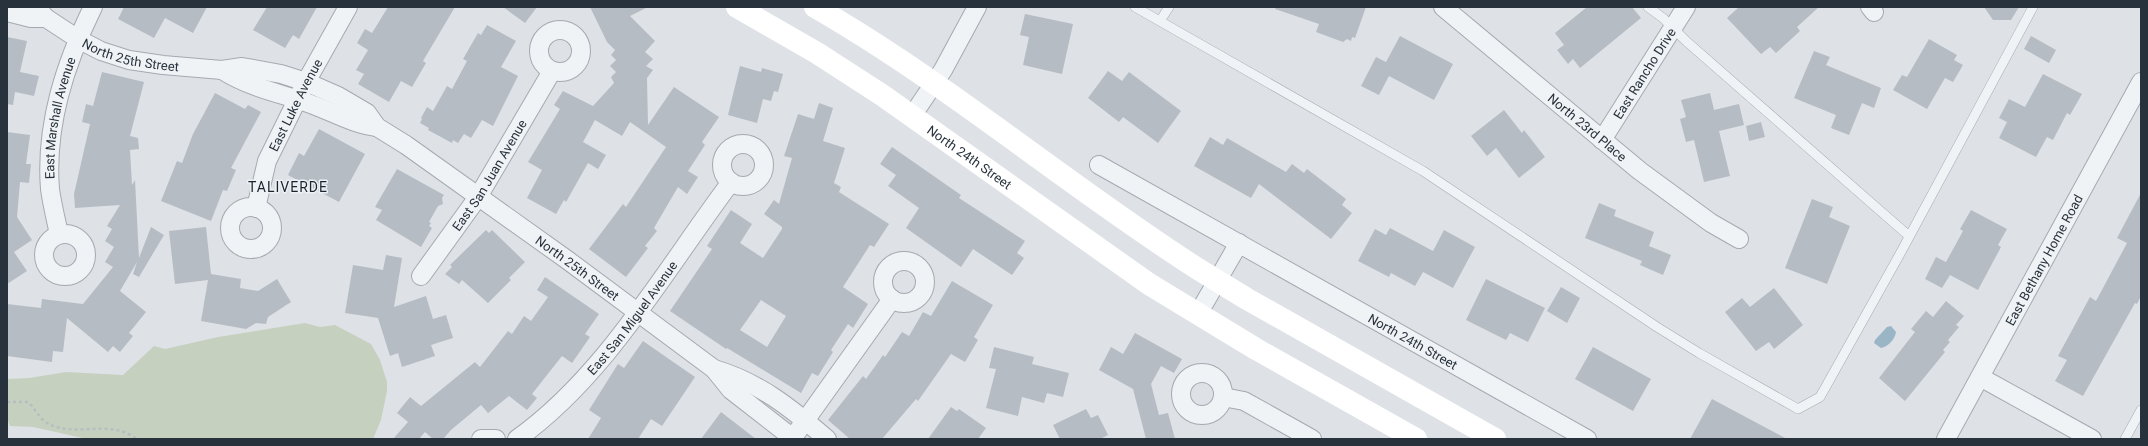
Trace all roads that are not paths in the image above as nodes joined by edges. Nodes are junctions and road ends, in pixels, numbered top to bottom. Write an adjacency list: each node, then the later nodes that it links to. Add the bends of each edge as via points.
1 (93, 7): 16 (street, East Marshall Avenue)
2 (348, 7): 19 (street, East Luke Avenue)
3 (737, 7): 23 (main road, North 24th Street, via 817,53)
4 (815, 7): 21 (main road, via 852,28)
5 (977, 7): 21 (street)
6 (1134, 7): 14 (lane)
7 (1169, 7): 14 (lane)
8 (1443, 7): 25 (street, North 23rd Place)
9 (1648, 7): 15 (lane)
10 (1686, 7): 15 (street, East Rancho Drive)
11 (2031, 8): 31 (lane)
12 (7, 12): 13 (street, North 25th Street, via 31,18)
13 (41, 13): 16 (street, North 25th Street)
14 (1160, 21): 31 (lane, via 1423,171 1657,327 1798,409 1820,397)
15 (1673, 28): 25 (street, East Rancho Drive); 31 (lane)
16 (78, 39): 17 (street, North 25th Street, via 129,60); 30 (street, East Marshall Avenue, via 53,118 50,190)
17 (222, 70): 19 (street, North 25th Street, via 242,67 281,74); 22 (street, North 25th Street, via 238,80)
18 (552, 71): 28 (street, East San Juan Avenue)
19 (306, 82): 22 (street, East Luke Avenue); 24 (street, North 25th Street, via 338,96 367,113)
20 (2141, 82): 40 (street, East Bethany Home Road)
21 (933, 83): 23 (street); 35 (main road, via 1169,251)
22 (296, 100): 24 (street, North 25th Street, via 362,125); 29 (street, East Luke Avenue, via 267,161)
23 (912, 116): 38 (main road, North 24th Street, via 1149,284)
24 (377, 127): 28 (street, North 25th Street)
25 (1602, 140): 32 (street, North 23rd Place, via 1674,197)
26 (1100, 165): 33 (street, North 24th Street)
27 (731, 182): 37 (street, East San Miguel Avenue)
28 (478, 197): 34 (street, East San Juan Avenue); 37 (street, North 25th Street)
29 (256, 208)
30 (59, 234)
31 (1909, 236)
32 (1739, 239)
33 (1239, 243): 35 (street); 52 (street, North 24th Street)
34 (421, 276)
35 (1217, 281): 38 (street); 51 (main road)
36 (892, 299): 43 (street)
37 (637, 312): 39 (street, North 25th Street); 46 (street, East San Miguel Avenue, via 565,398)
38 (1198, 314): 50 (main road, North 24th Street)
39 (714, 369): 43 (street, North 25th Street, via 738,376 771,395); 47 (street, North 25th Street, via 731,390)
40 (1980, 378): 53 (street, East Bethany Home Road); 54 (street)
41 (1223, 397): 49 (street, via 1244,401)
42 (2141, 410): 55 (lane)
43 (806, 421): 47 (street); 48 (street, North 25th Street)
44 (481, 439): 45 (street)
45 (496, 439)
46 (517, 439)
47 (793, 439)
48 (827, 439)
49 (1310, 439)
50 (1416, 439)
51 (1495, 439)
52 (1587, 439)
53 (1946, 439)
54 (2092, 439)
55 (2125, 439)

